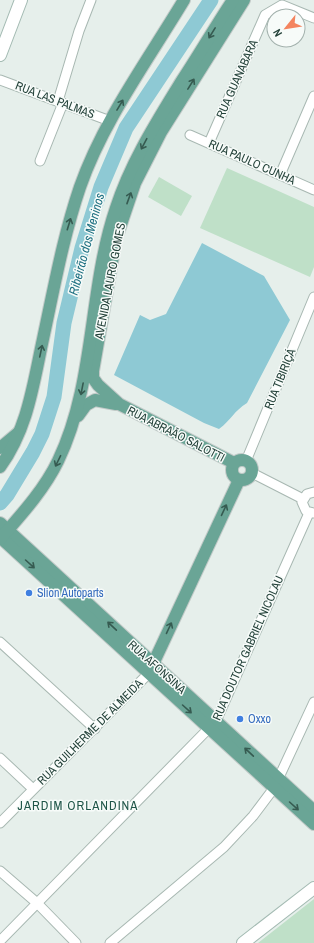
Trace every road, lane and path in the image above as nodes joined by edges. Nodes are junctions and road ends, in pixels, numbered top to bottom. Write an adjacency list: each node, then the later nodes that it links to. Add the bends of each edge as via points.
1 (21, 0): 7 (street)
2 (91, 0): 10 (street, via 79,31)
3 (184, 0): 11 (main road, one-way to 3)
4 (233, 0): 19 (main road, AVENIDA LAURO GOMES, one-way to 19, via 153,128 120,194 105,248 85,375)
5 (244, 0): 18 (main road, AVENIDA LAURO GOMES, one-way to 5, via 98,385 93,378 93,371 113,253 122,220 135,183 152,148)
6 (314, 18): 13 (street, RUA GUANABARA, via 282,5 265,14)
7 (0, 55)
8 (0, 80): 10 (street, RUA LAS PALMAS)
9 (314, 96): 15 (street)
10 (61, 102): 11 (street, RUA LAS PALMAS); 14 (street)
11 (110, 121): 20 (main road, one-way to 11, via 33,389 62,250 81,186)
12 (190, 135): 13 (street, RUA PAULO CUNHA)
13 (209, 143): 15 (street, RUA PAULO CUNHA)
14 (40, 161)
15 (280, 175): 16 (street, RUA PAULO CUNHA)
16 (314, 190)
17 (314, 297): 22 (street, RUA TIBIRIÇÁ)
18 (119, 404): 19 (main road, AVENIDA LAURO GOMES, via 97,399 92,401); 23 (main road, RUA ABRAÃO SALOTTI)
19 (73, 425): 30 (main road, AVENIDA LAURO GOMES, one-way to 30, via 50,476)
20 (21, 432): 21 (main road); 24 (main road)
21 (0, 448)
22 (246, 461): 23 (main road); 25 (main road, via 252,467)
23 (234, 463): 26 (main road, via 232,473)
24 (0, 467)
25 (252, 473): 26 (main road, via 248,478); 28 (street)
26 (239, 480): 32 (main road, RUA GUILHERME DE ALMEIDA, one-way to 26)
27 (314, 492): 28 (street, via 307,494)
28 (303, 499): 29 (street, via 303,506)
29 (311, 513): 34 (street, RUA DOUTOR GABRIEL NICOLAU)
30 (2, 533): 32 (main road, RUA AFONSINA)
31 (0, 642): 35 (street)
32 (151, 668): 34 (main road, RUA AFONSINA); 35 (street, RUA GUILHERME DE ALMEIDA)
33 (314, 702): 37 (street)
34 (213, 725): 37 (main road, RUA AFONSINA); 44 (street, RUA DOUTOR GABRIEL NICOLAU)
35 (95, 729): 38 (street, RUA GUILHERME DE ALMEIDA)
36 (0, 758): 38 (street)
37 (276, 783): 39 (main road, RUA AFONSINA); 41 (main road, RUA AFONSINA, one-way to 41); 47 (street, via 253,816 224,848)
38 (33, 789): 40 (street, RUA GUILHERME DE ALMEIDA)
39 (314, 811)
40 (0, 823)
41 (314, 824)
42 (0, 871): 44 (street)
43 (314, 888): 48 (street)
44 (37, 903): 45 (street, RUA DOUTOR GABRIEL NICOLAU); 46 (street)
45 (0, 941)
46 (76, 943)
47 (110, 943)
48 (243, 943)

